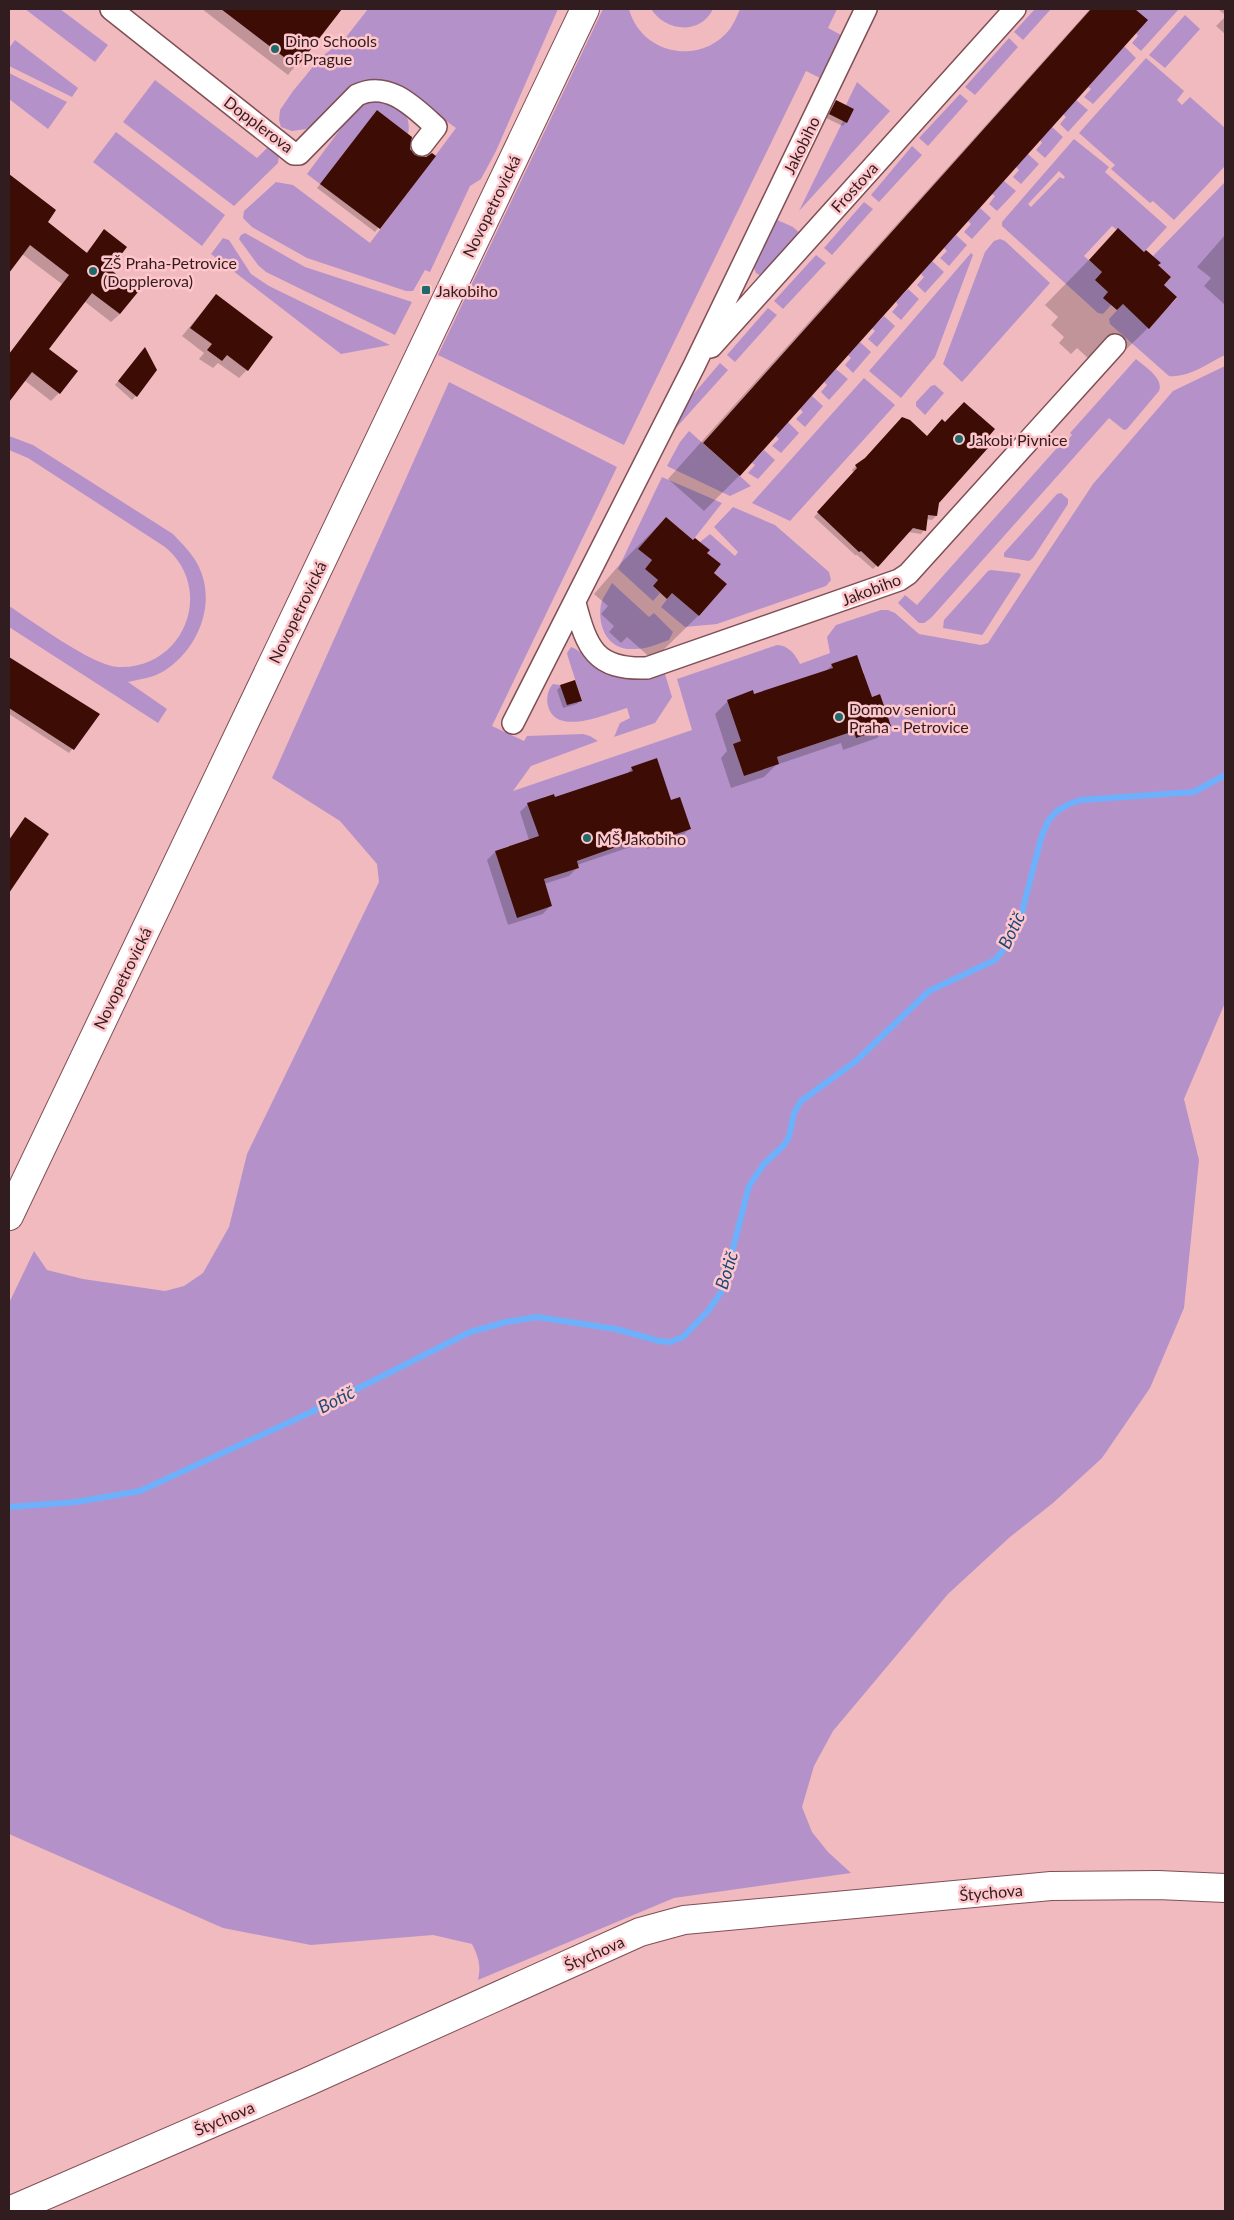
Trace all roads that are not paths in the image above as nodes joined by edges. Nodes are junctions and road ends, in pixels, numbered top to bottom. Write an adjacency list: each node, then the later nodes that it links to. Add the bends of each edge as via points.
1 (111, 9): 5 (street, Dopplerova, via 294,154 299,154 357,95 367,90 405,99 436,127)
2 (585, 9): 10 (main road, Novopetrovická)
3 (866, 9): 7 (street, Jakobiho)
4 (1015, 9): 7 (street, Frostova)
5 (422, 145)
6 (1115, 345): 8 (street, Jakobiho, via 908,574 899,580 647,668 625,668 599,656 583,634)
7 (694, 366): 8 (street, Jakobiho)
8 (575, 603): 9 (street, Jakobiho)
9 (514, 723)
10 (9, 1216)
11 (1225, 1888): 12 (main road, Štychova, via 1050,1886 684,1920 640,1932 307,2082)
12 (9, 2211)

